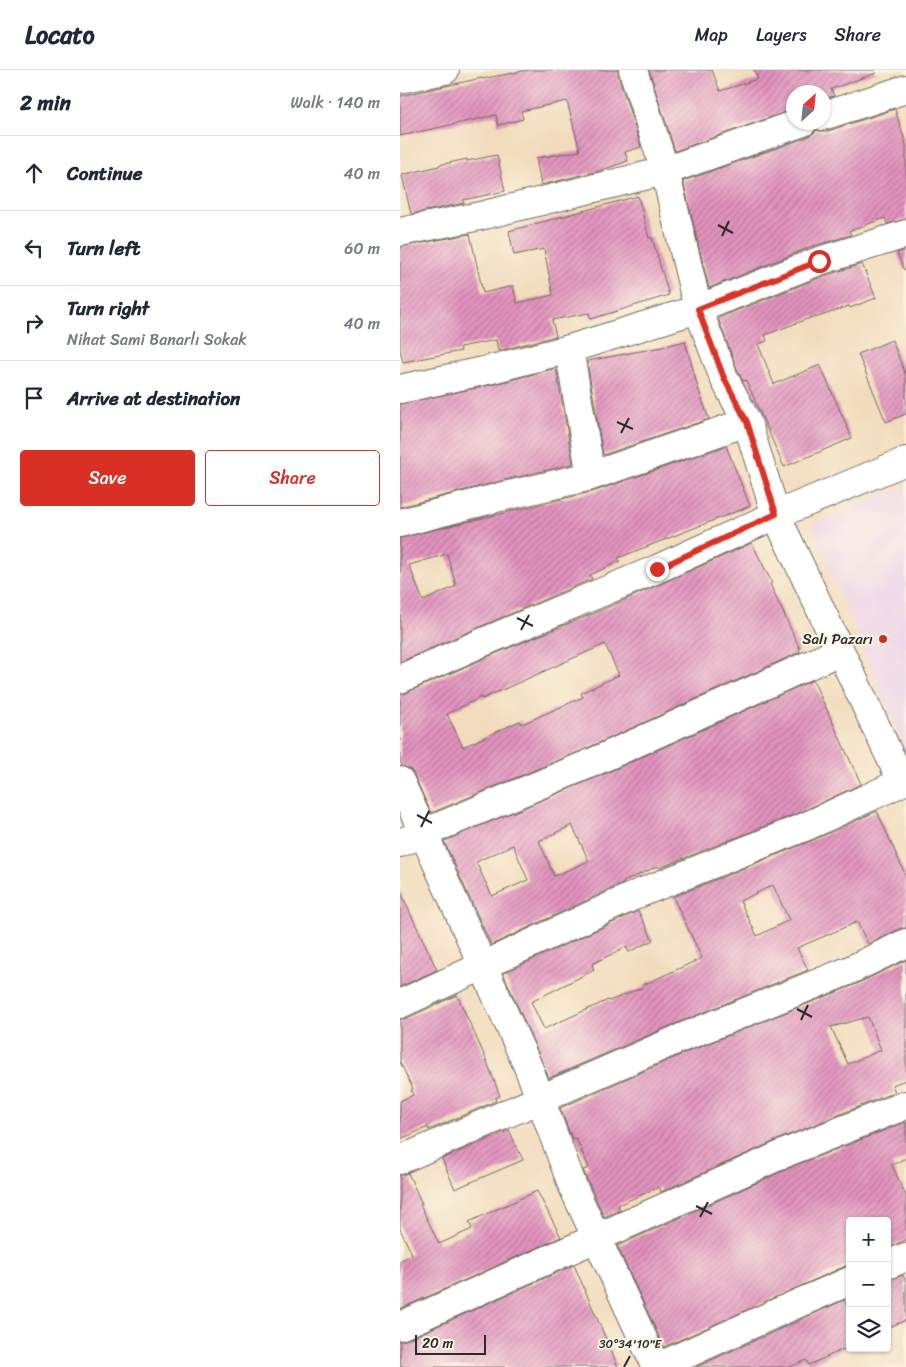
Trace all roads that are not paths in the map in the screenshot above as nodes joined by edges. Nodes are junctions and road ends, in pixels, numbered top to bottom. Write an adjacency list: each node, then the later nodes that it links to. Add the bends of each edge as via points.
1 (445, 70): 5 (street)
2 (633, 70): 9 (street)
3 (903, 70): 4 (street)
4 (906, 76)
5 (400, 79)
6 (906, 89): 7 (street)
7 (831, 114)
8 (786, 128): 9 (street)
9 (665, 170): 10 (street, via 480,216); 12 (street)
10 (400, 232)
11 (906, 234): 12 (street, via 819,261)
12 (698, 309): 13 (street); 15 (street, via 724,378)
13 (569, 349): 14 (street); 17 (street)
14 (400, 389)
15 (747, 422): 17 (street); 18 (street)
16 (906, 461): 18 (street)
17 (591, 476): 19 (street)
18 (776, 514): 20 (street); 21 (street, via 657,569)
19 (400, 523)
20 (840, 652): 23 (street); 24 (street, via 589,764)
21 (400, 679)
22 (400, 781): 24 (street)
23 (904, 788): 26 (street, via 640,893)
24 (412, 838): 26 (street)
25 (906, 943): 28 (street, via 848,971 681,1038)
26 (483, 966): 27 (street); 28 (street)
27 (400, 1004)
28 (540, 1100): 30 (street); 31 (street, via 573,1187)
29 (906, 1105): 31 (street, via 790,1151)
30 (400, 1160)
31 (597, 1238): 35 (street); 36 (street)
32 (906, 1257): 33 (street)
33 (891, 1263)
34 (846, 1283): 36 (street)
35 (400, 1326)
36 (657, 1367)

